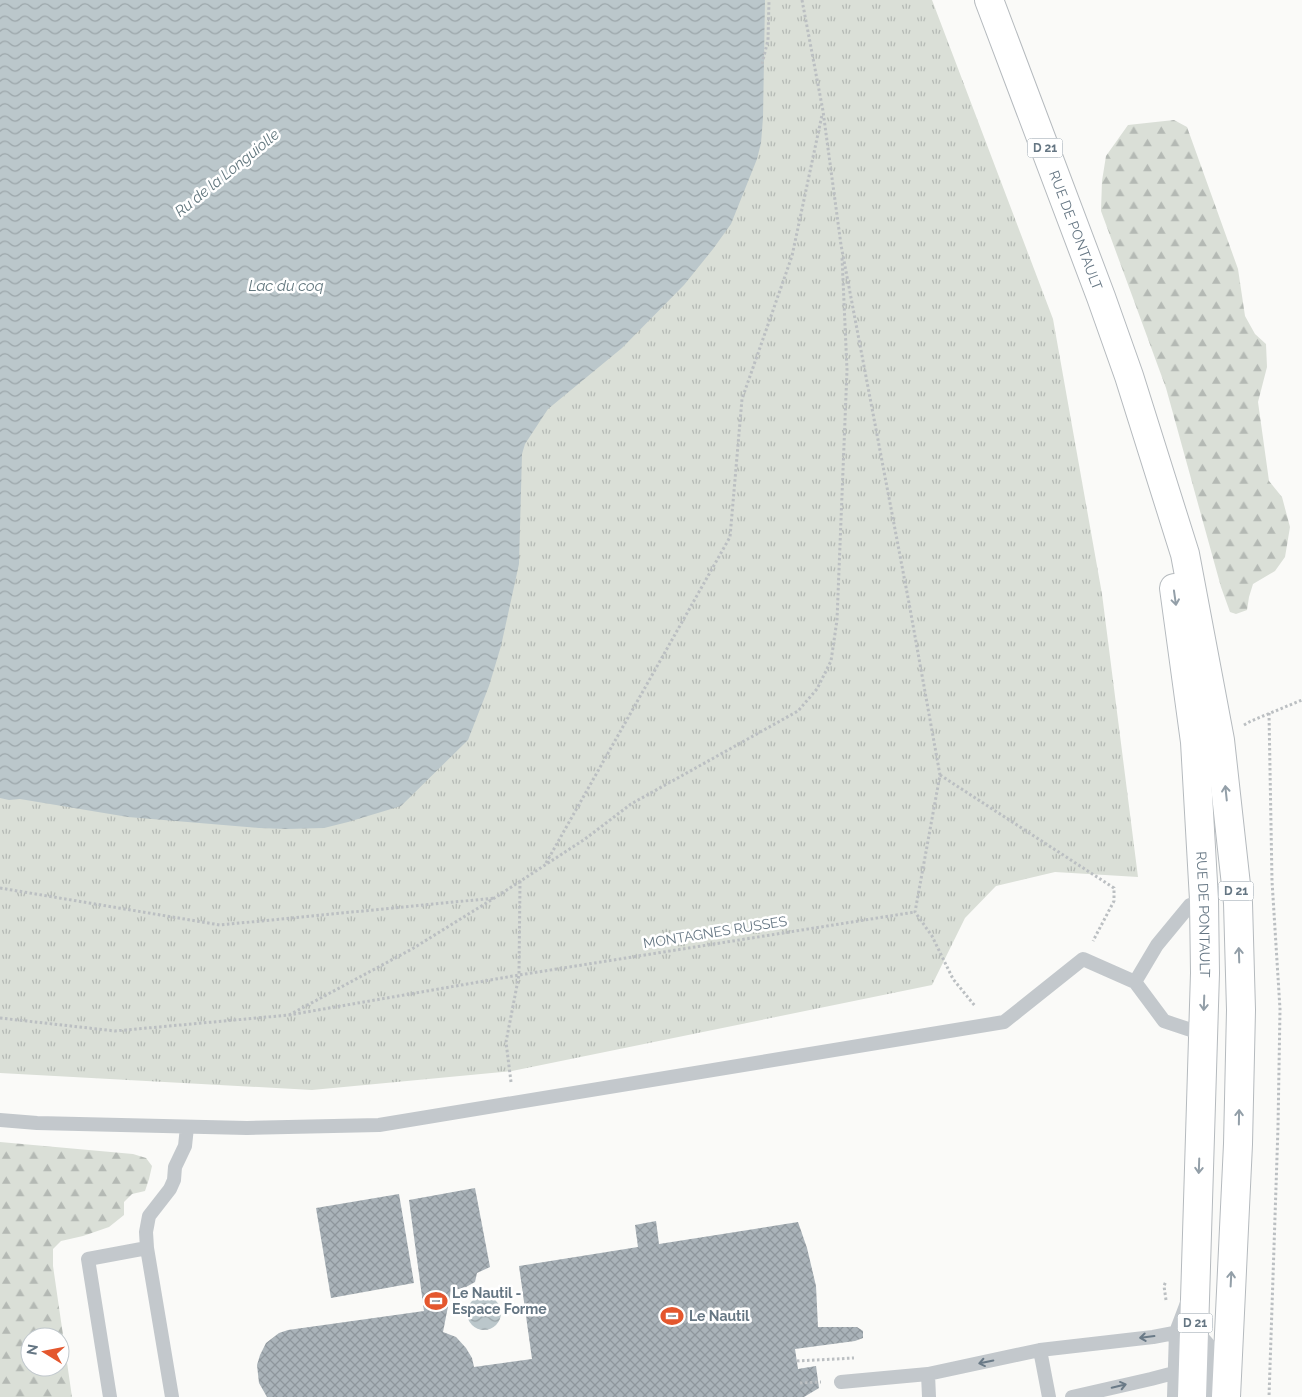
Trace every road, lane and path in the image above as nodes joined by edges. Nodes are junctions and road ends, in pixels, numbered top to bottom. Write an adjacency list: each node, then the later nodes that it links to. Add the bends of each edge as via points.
1 (769, 0): 4 (path, via 768,40)
2 (802, 0): 5 (path)
3 (989, 0): 7 (main road, RUE DE PONTAULT / D 21, via 1101,297)
4 (762, 64)
5 (823, 110): 6 (path); 12 (path, via 792,256 742,399 730,537)
6 (841, 245): 11 (path); 12 (path, via 847,370 837,620 830,661 817,689 798,711 631,804)
7 (1156, 463): 10 (main road, RUE DE PONTAULT / D 21, via 1185,554); 16 (main road, RUE DE PONTAULT / D 21, one-way to 16, via 1195,742)
8 (1302, 700): 9 (path)
9 (1269, 713): 10 (path); 48 (path, via 1272,881 1280,1009)
10 (1220, 740): 30 (main road, RUE DE PONTAULT / D 21, one-way to 10, via 1241,1010 1238,903)
11 (940, 775): 17 (path); 18 (path, via 1114,888 1114,901)
12 (546, 864): 13 (path)
13 (520, 881): 15 (path); 19 (path)
14 (0, 888): 15 (path, via 220,925)
15 (496, 898): 21 (path, via 412,949)
16 (1204, 900): 20 (lane, via 1190,905 1157,945); 24 (main road, RUE DE PONTAULT / D 21, one-way to 24)
17 (915, 912): 19 (path, MONTAGNES RUSSES); 23 (path, via 932,936 952,979 977,1008)
18 (1083, 959): 20 (lane); 23 (lane)
19 (519, 975): 21 (path, MONTAGNES RUSSES); 25 (path, via 506,1042)
20 (1134, 982): 24 (lane, via 1164,1021)
21 (288, 1015): 22 (path, MONTAGNES RUSSES, via 115,1031)
22 (0, 1018)
23 (1004, 1022): 25 (lane)
24 (1203, 1034): 31 (main road, RUE DE PONTAULT / D 21, one-way to 31, via 1196,1278)
25 (514, 1102): 27 (lane, via 379,1125)
26 (0, 1120): 27 (lane)
27 (187, 1127): 28 (lane, via 185,1146 174,1180 149,1216)
28 (148, 1248): 39 (lane, via 88,1259); 40 (lane)
29 (1168, 1277): 31 (path, via 1164,1296)
30 (1228, 1328): 33 (lane); 47 (main road, D 21)
31 (1185, 1330): 32 (lane, one-way to 32, via 1153,1337); 33 (lane); 34 (main road, RUE DE PONTAULT / D 21)
32 (1040, 1350): 35 (lane, one-way to 35); 42 (lane)
33 (1213, 1350): 34 (lane); 46 (lane)
34 (1184, 1370): 43 (lane, one-way to 34); 44 (lane); 45 (main road, D 21)
35 (928, 1374): 37 (lane); 41 (lane)
36 (817, 1382): 38 (path)
37 (841, 1382)
38 (800, 1383)
39 (110, 1397)
40 (172, 1397)
41 (929, 1397)
42 (1050, 1397)
43 (1072, 1397)
44 (1174, 1397)
45 (1192, 1397)
46 (1212, 1397)
47 (1226, 1397)
48 (1270, 1397)

